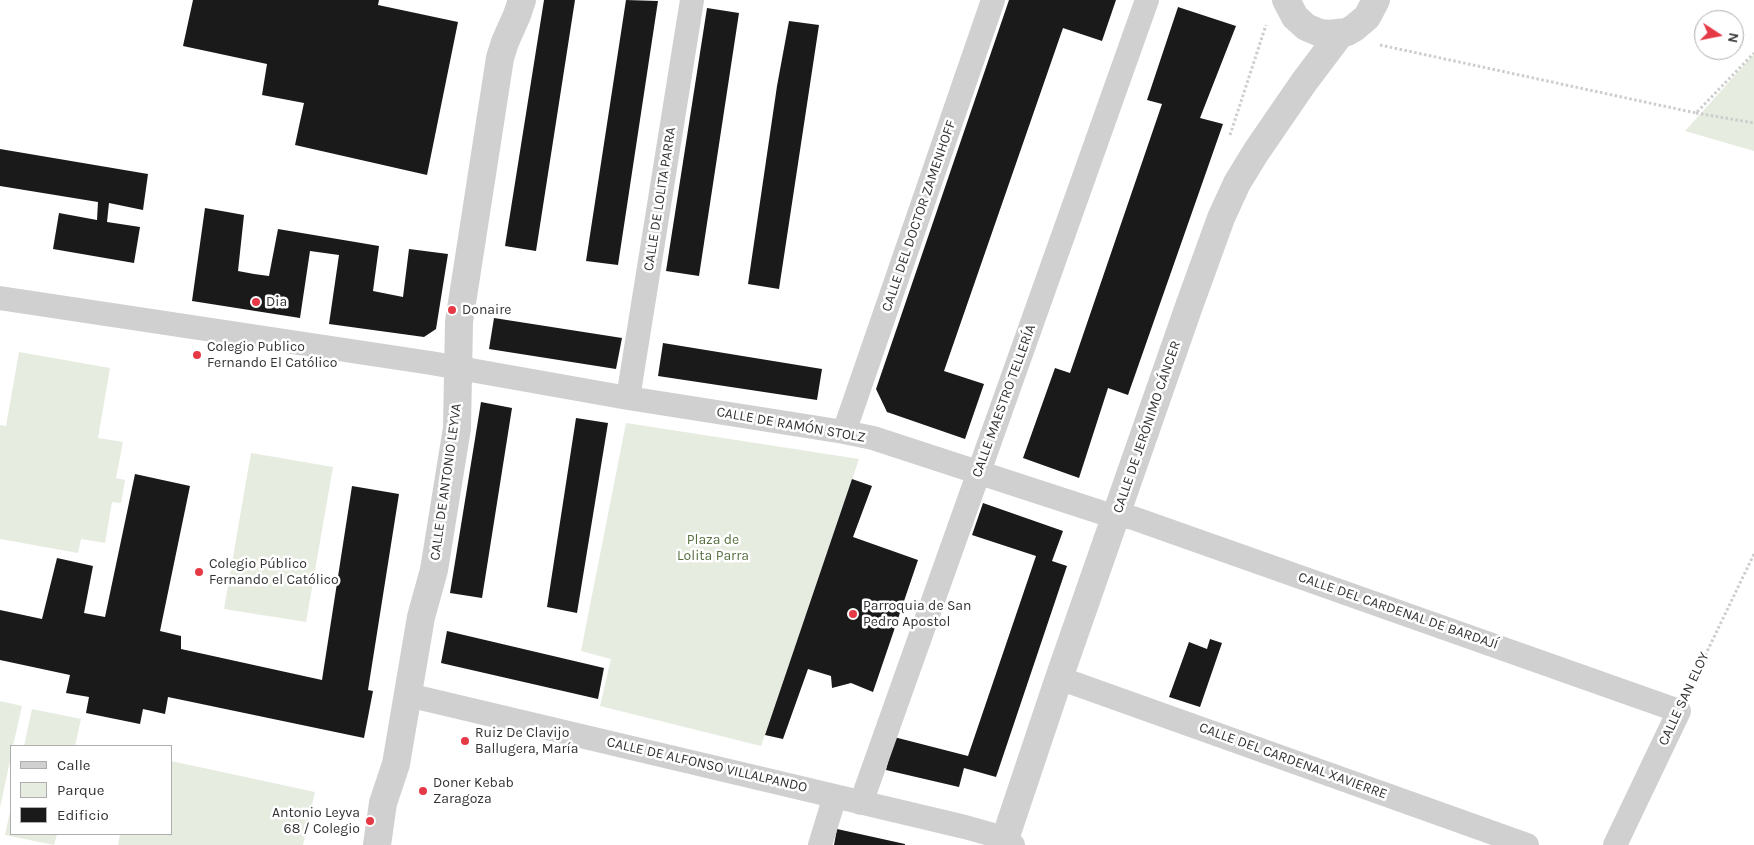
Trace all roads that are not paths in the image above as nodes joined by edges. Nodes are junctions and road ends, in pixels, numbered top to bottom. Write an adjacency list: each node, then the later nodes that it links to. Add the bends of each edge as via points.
1 (522, 0): 9 (street, CALLE DE ANTONIO LEYVA, via 500,58 460,322)
2 (692, 0): 10 (street, CALLE DE LOLITA PARRA)
3 (993, 0): 11 (street, CALLE DEL DOCTOR ZAMENHOFF)
4 (1147, 0): 12 (street, CALLE MAESTRO TELLERÍA)
5 (1376, 3): 7 (street, CALLE DE JERÓNIMO CÁNCER, via 1361,23)
6 (1278, 9): 7 (street, via 1320,33)
7 (1344, 32): 13 (street, CALLE DE JERÓNIMO CÁNCER, via 1304,82 1237,183 1221,218)
8 (0, 298): 9 (street, CALLE DE RAMÓN STOLZ)
9 (458, 367): 10 (street, CALLE DE RAMÓN STOLZ); 15 (street, CALLE DE ANTONIO LEYVA, via 457,428 434,570 421,618)
10 (628, 398): 11 (street, CALLE DE RAMÓN STOLZ)
11 (844, 432): 12 (street, CALLE DE RAMÓN STOLZ, via 873,438)
12 (979, 473): 13 (street, CALLE DE RAMÓN STOLZ); 18 (street, CALLE MAESTRO TELLERÍA)
13 (1116, 515): 14 (street, CALLE DE JERÓNIMO CÁNCER); 16 (street, CALLE DEL CARDENAL DE BARDAJÍ, via 1133,518)
14 (1059, 678): 19 (street, CALLE DE JERÓNIMO CÁNCER); 22 (street, CALLE DEL CARDENAL XAVIERRE)
15 (408, 695): 17 (street, CALLE DE ALFONSO VILLALPANDO); 20 (street, CALLE DE ANTONIO LEYVA, via 395,772 383,803)
16 (1678, 711): 23 (street, CALLE SAN ELOY)
17 (835, 796): 18 (street, CALLE DE ALFONSO VILLALPANDO); 21 (street)
18 (861, 803): 19 (street, CALLE DE ALFONSO VILLALPANDO, via 990,834)
19 (1007, 844)
20 (377, 845)
21 (820, 845)
22 (1527, 845)
23 (1615, 845)

